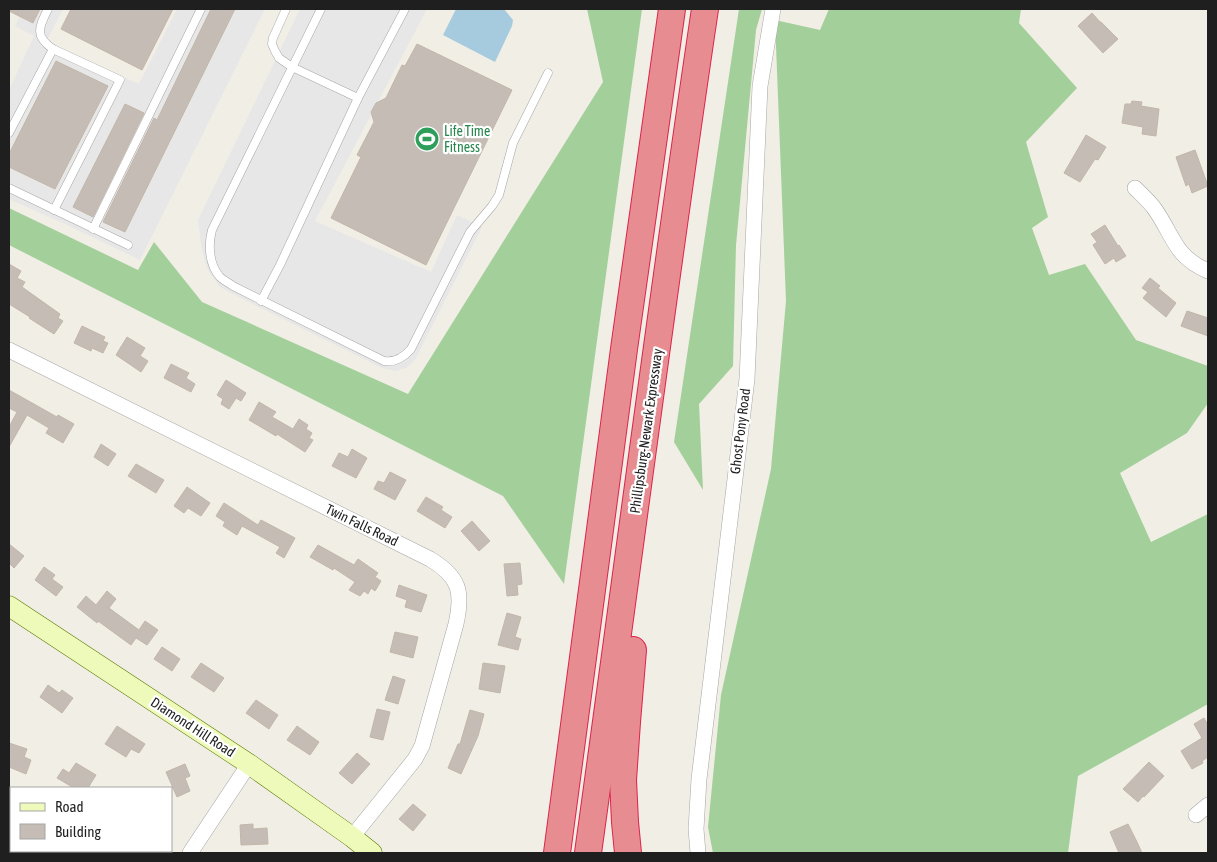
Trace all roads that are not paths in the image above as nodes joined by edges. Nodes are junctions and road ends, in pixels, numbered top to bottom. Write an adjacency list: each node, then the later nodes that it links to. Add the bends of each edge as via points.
1 (48, 9): 9 (lane, via 39,29 45,44)
2 (201, 9): 17 (lane)
3 (286, 9): 10 (lane, via 272,44 279,58)
4 (321, 9): 10 (lane)
5 (404, 9): 12 (lane)
6 (672, 9): 30 (highway)
7 (705, 9): 22 (highway, Phillipsburg-Newark Expressway)
8 (773, 9): 33 (street, Ghost Pony Road, via 760,86 747,379 699,779)
9 (53, 49): 13 (lane); 16 (lane, via 120,80)
10 (292, 67): 12 (lane); 20 (lane, via 210,239 210,255 219,276)
11 (548, 73): 20 (lane, via 513,143 498,195 470,232 410,349 401,358 384,361)
12 (358, 98): 20 (lane)
13 (9, 133)
14 (9, 188): 16 (lane)
15 (1135, 188): 19 (street, via 1154,207 1176,247)
16 (54, 210): 17 (lane)
17 (93, 229): 18 (lane)
18 (128, 244)
19 (1208, 272)
20 (261, 301)
21 (9, 350): 27 (street, Twin Falls Road, via 430,559 450,574 460,594 460,606 422,746)
22 (640, 477): 31 (highway, Phillipsburg-Newark Expressway); 32 (highway, via 644,547 623,780)
23 (9, 606): 24 (main road, Diamond Hill Road)
24 (249, 764): 27 (main road, Diamond Hill Road); 28 (street)
25 (1208, 805): 26 (street)
26 (1196, 814)
27 (352, 837): 29 (main road, Diamond Hill Road)
28 (190, 853)
29 (372, 853)
30 (557, 853)
31 (588, 853)
32 (628, 853)
33 (698, 853)

